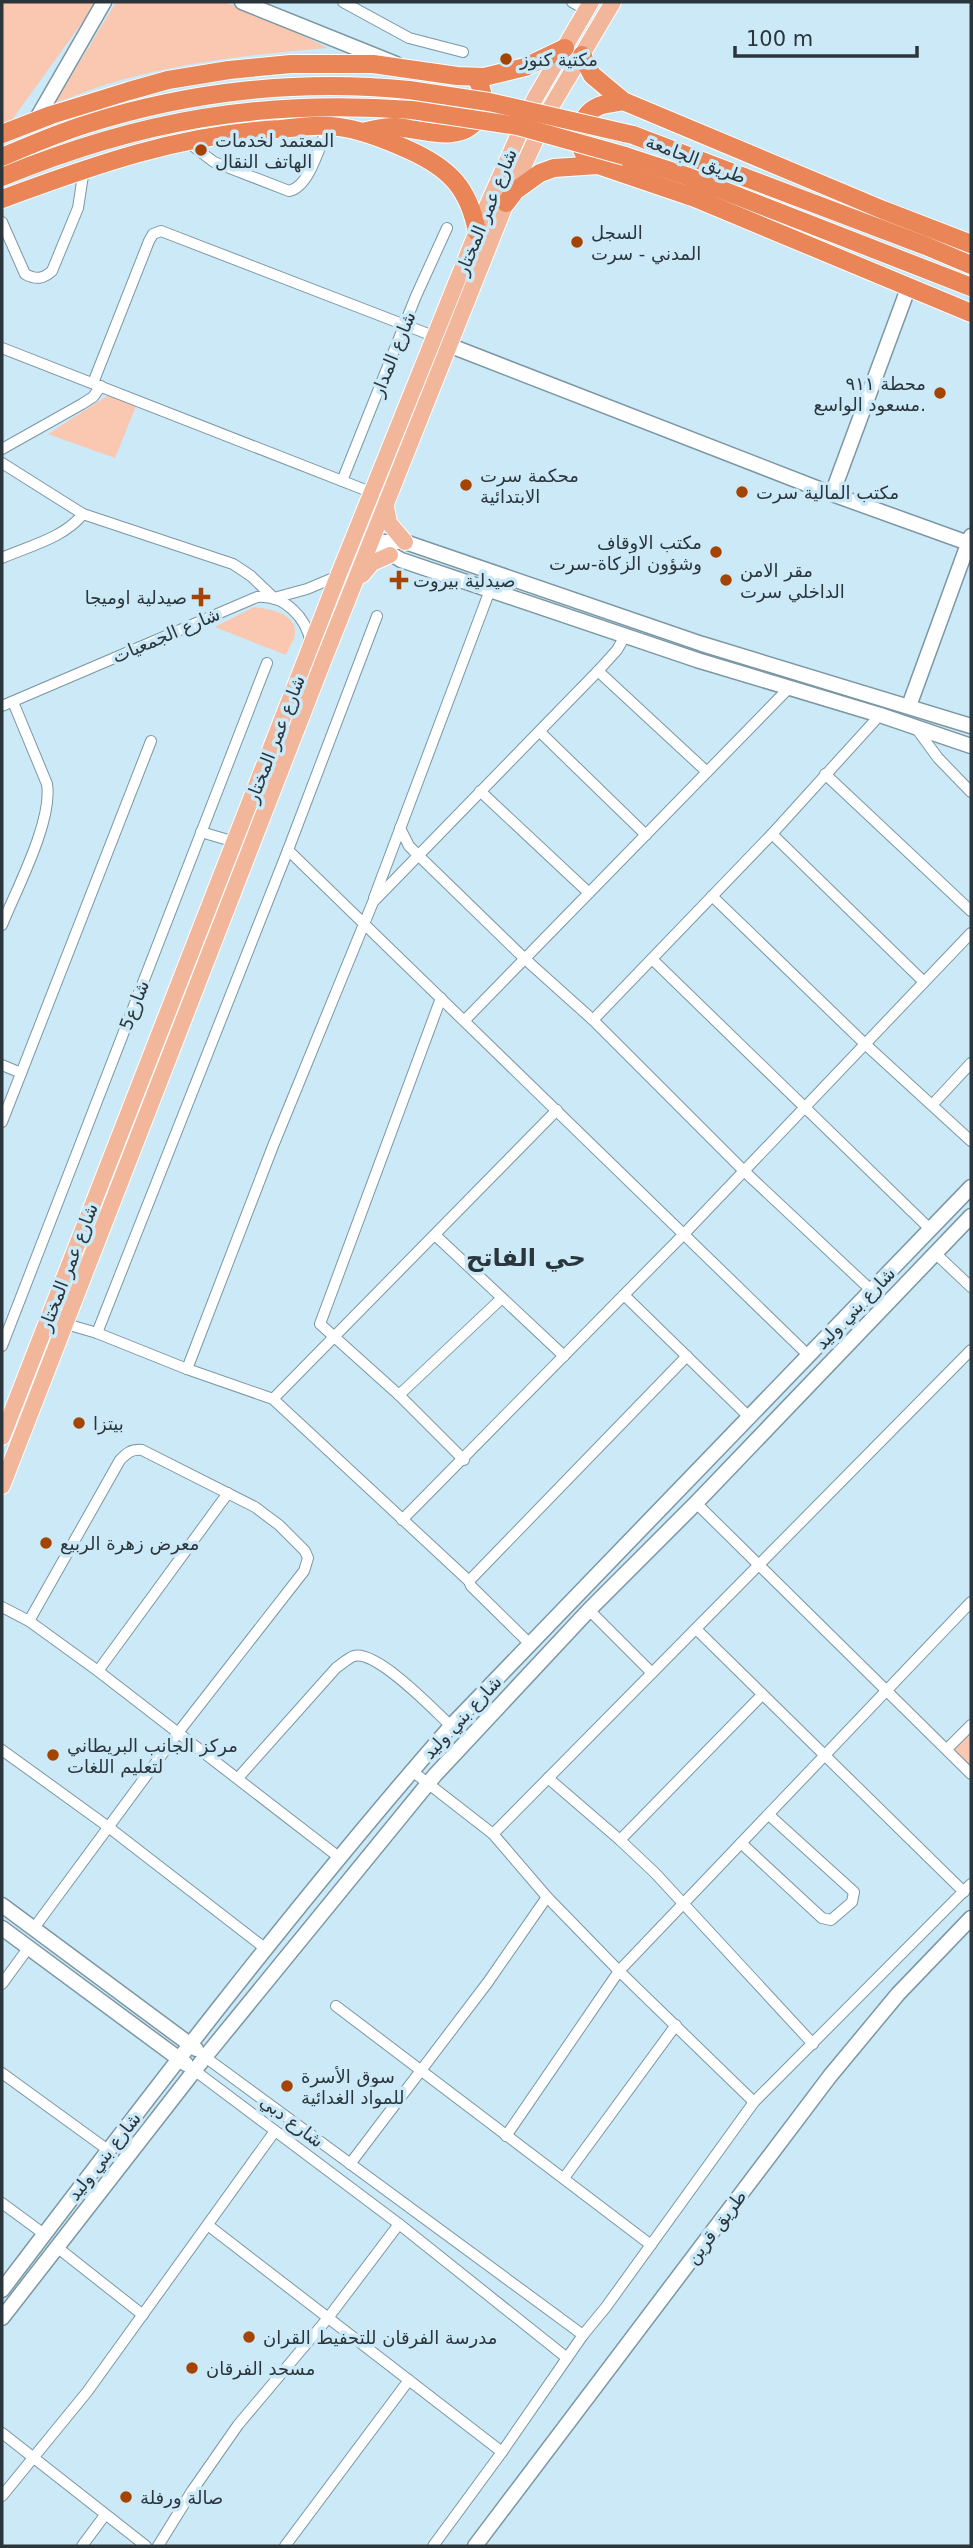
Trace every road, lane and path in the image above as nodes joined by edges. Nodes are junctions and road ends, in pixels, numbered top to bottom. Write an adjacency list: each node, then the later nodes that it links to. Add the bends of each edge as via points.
1 (104, 2): 12 (street)
2 (242, 2): 9 (street)
3 (343, 2): 7 (street, via 417,41)
4 (613, 2): 8 (main road, شارع عمر المختار)
5 (583, 4): 6 (main road, شارع عمر المختار)
6 (565, 48): 10 (highway, via 518,69); 25 (main road, شارع عمر المختار, via 524,119)
7 (463, 52)
8 (582, 55): 11 (highway, via 592,75); 22 (main road, شارع عمر المختار)
9 (401, 68): 10 (highway); 12 (highway, via 319,63 229,69 168,80)
10 (476, 77): 14 (highway, via 482,110 465,130 445,134 386,127)
11 (623, 101): 18 (highway, via 595,108 580,126 581,150); 26 (highway)
12 (36, 120): 15 (highway)
13 (328, 126): 14 (highway); 16 (highway); 16 (street, via 306,179 289,191 214,162)
14 (363, 132): 25 (highway, via 415,153 451,176 468,200)
15 (2, 134)
16 (186, 140): 19 (highway)
17 (2, 157): 29 (highway, طريق الجامعة, bridge, via 84,125 184,100 300,86 409,90 489,102 633,135)
18 (598, 165): 22 (highway, via 540,173); 30 (highway, via 695,198)
19 (84, 169): 21 (highway); 23 (street, via 78,208 46,276 39,279 25,274)
20 (2, 177): 31 (highway, bridge, via 94,142 181,120 272,108 412,110 518,126 625,156)
21 (2, 199)
22 (506, 203): 35 (main road, شارع عمر المختار)
23 (2, 222)
24 (447, 228): 33 (street, شارع المدار)
25 (477, 232): 34 (main road, شارع عمر المختار)
26 (941, 232): 27 (highway); 28 (highway)
27 (971, 244)
28 (971, 255)
29 (971, 265)
30 (909, 286): 32 (highway); 42 (street)
31 (971, 287)
32 (971, 313)
33 (404, 324): 34 (street); 37 (street, via 161,231 149,240); 40 (street, شارع المدار)
34 (436, 337): 41 (main road, شارع عمر المختار)
35 (451, 346): 42 (street); 43 (main road, شارع عمر المختار)
36 (2, 348): 37 (street)
37 (97, 385): 38 (street, via 88,401); 40 (street)
38 (2, 449)
39 (2, 463): 44 (street)
40 (342, 481): 41 (street)
41 (373, 493): 45 (main road, شارع عمر المختار)
42 (832, 494): 46 (street)
43 (386, 507): 47 (main road, شارع عمر المختار); 48 (main road, via 389,523)
44 (83, 514): 50 (street, via 59,534); 54 (street, via 223,560 251,576)
45 (355, 536): 47 (street); 51 (main road, شارع عمر المختار)
46 (970, 539): 65 (street)
47 (372, 542): 48 (street); 49 (street); 52 (main road, شارع عمر المختار)
48 (405, 542): 57 (street)
49 (390, 555): 52 (main road, via 372,563); 53 (street)
50 (2, 558)
51 (338, 576): 52 (street); 54 (street, شارع الجمعيات); 58 (main road, شارع عمر المختار)
52 (356, 582): 116 (main road, شارع عمر المختار)
53 (490, 590): 56 (street); 76 (street)
54 (274, 598): 58 (street, via 300,618); 63 (street, شارع الجمعيات, via 248,600)
55 (377, 615): 81 (street)
56 (625, 636): 59 (street); 61 (street)
57 (702, 644): 59 (street); 65 (street)
58 (312, 645): 80 (main road, شارع عمر المختار)
59 (697, 660): 62 (street)
60 (267, 663): 77 (street, شارع5)
61 (598, 671): 69 (street); 72 (street)
62 (790, 687): 66 (street); 72 (street)
63 (13, 702): 64 (street, شارع الجمعيات); 87 (street, via 49,796 39,834)
64 (2, 706)
65 (909, 706): 67 (street)
66 (880, 715): 68 (street); 73 (street)
67 (971, 726)
68 (916, 727): 71 (street); 75 (street, via 937,758)
69 (540, 732): 74 (street); 79 (street)
70 (151, 741): 99 (street)
71 (971, 746)
72 (707, 772): 79 (street)
73 (825, 774): 78 (street); 86 (street)
74 (480, 791): 82 (street); 83 (street)
75 (971, 792)
76 (400, 828): 82 (street); 85 (street)
77 (201, 832): 80 (street); 119 (street, شارع5)
78 (772, 834): 84 (street); 92 (street)
79 (646, 835): 83 (street)
80 (235, 842): 128 (main road, شارع عمر المختار)
81 (288, 850): 88 (street); 117 (street)
82 (419, 856): 85 (street); 90 (street)
83 (589, 894): 90 (street)
84 (712, 896): 91 (street); 96 (street)
85 (373, 902): 88 (street)
86 (971, 911)
87 (2, 925)
88 (363, 926): 93 (street); 124 (street)
89 (971, 933): 92 (street)
90 (525, 959): 94 (street); 95 (street)
91 (652, 959): 95 (street); 101 (street)
92 (924, 982): 96 (street)
93 (441, 998): 94 (street); 118 (street, via 320,1324)
94 (465, 1020): 102 (street)
95 (593, 1020): 105 (street)
96 (865, 1044): 100 (street); 101 (street)
97 (971, 1063): 100 (street)
98 (2, 1065): 99 (street)
99 (21, 1073): 103 (street)
100 (933, 1104): 104 (street)
101 (805, 1108): 105 (street); 108 (street)
102 (557, 1110): 109 (street); 110 (street)
103 (2, 1122)
104 (971, 1141)
105 (744, 1171): 110 (street); 113 (street)
106 (971, 1187): 108 (street, شارع بني وليد)
107 (971, 1216): 111 (street, شارع بني وليد)
108 (930, 1229): 113 (street, شارع بني وليد)
109 (435, 1235): 115 (street); 118 (street)
110 (683, 1235): 114 (street); 123 (street)
111 (935, 1253): 112 (street); 132 (street, شارع بني وليد)
112 (971, 1287)
113 (872, 1291): 123 (street, شارع بني وليد)
114 (624, 1295): 121 (street); 122 (street)
115 (502, 1298): 121 (street); 125 (street)
116 (66, 1324): 117 (street); 130 (main road, شارع عمر المختار)
117 (97, 1333): 124 (street)
118 (335, 1336): 125 (street); 126 (street)
119 (2, 1346)
120 (971, 1350): 134 (street)
121 (564, 1356): 129 (street)
122 (687, 1356): 127 (street); 135 (street)
123 (808, 1356): 127 (street, شارع بني وليد)
124 (187, 1369): 126 (street)
125 (399, 1395): 129 (street)
126 (273, 1399): 133 (street)
127 (749, 1417): 141 (street, شارع بني وليد)
128 (2, 1437)
129 (464, 1460): 133 (street)
130 (2, 1486)
131 (228, 1493): 139 (street, via 142,1450 128,1452); 142 (street); 148 (street, via 279,1525 305,1551 307,1564)
132 (696, 1503): 134 (street); 138 (street, شارع بني وليد)
133 (402, 1520): 135 (street)
134 (759, 1564): 140 (street); 144 (street)
135 (469, 1581): 141 (street)
136 (971, 1602): 144 (street)
137 (2, 1607): 139 (street)
138 (589, 1610): 143 (street); 156 (street, شارع بني وليد)
139 (29, 1621): 142 (street)
140 (696, 1629): 143 (street); 145 (street)
141 (530, 1644): 147 (street, شارع بني وليد)
142 (98, 1671): 148 (street)
143 (652, 1673): 155 (street)
144 (887, 1690): 149 (street); 151 (street)
145 (762, 1695): 151 (street); 160 (street)
146 (971, 1725): 149 (street)
147 (451, 1726): 152 (street, شارع بني وليد); 154 (street, via 389,1670 353,1656 336,1668)
148 (177, 1734): 154 (street); 158 (street)
149 (947, 1749): 153 (street)
150 (2, 1750): 158 (street)
151 (825, 1755): 157 (street); 163 (street)
152 (412, 1771): 156 (street); 162 (street, شارع بني وليد)
153 (971, 1774)
154 (238, 1778): 162 (street)
155 (548, 1778): 159 (street); 160 (street)
156 (428, 1785): 159 (street); 178 (street, شارع بني وليد)
157 (769, 1815): 161 (street); 161 (street, via 854,1892 846,1908 831,1920 822,1918)
158 (107, 1826): 169 (street); 171 (street)
159 (492, 1835): 164 (street)
160 (620, 1840): 166 (street)
161 (741, 1843): 166 (street)
162 (340, 1858): 171 (street, شارع بني وليد)
163 (967, 1888): 176 (street)
164 (547, 1896): 172 (street); 181 (street)
165 (2, 1905): 169 (street, شارع دبي)
166 (683, 1905): 172 (street); 176 (street)
167 (971, 1918): 212 (street, طريق قرين, via 898,1994 830,2076)
168 (2, 1928): 170 (street, شارع دبي)
169 (34, 1928): 177 (street, شارع دبي)
170 (29, 1947): 173 (street); 179 (street, شارع دبي)
171 (266, 1949): 177 (street, شارع بني وليد)
172 (619, 1970): 175 (street); 185 (street)
173 (2, 1984)
174 (336, 2006): 181 (street)
175 (676, 2025): 183 (street); 188 (street)
176 (813, 2043): 183 (street)
177 (190, 2045): 178 (street, شارع دبي); 179 (street, شارع بني وليد)
178 (205, 2057): 180 (street, شارع بني وليد); 187 (street, شارع دبي)
179 (179, 2059): 180 (street, شارع دبي); 186 (street, شارع بني وليد)
180 (194, 2070): 184 (street, شارع دبي); 194 (street, شارع بني وليد)
181 (419, 2071): 185 (street); 187 (street)
182 (2, 2073): 186 (street)
183 (754, 2102): 193 (street)
184 (275, 2131): 190 (street, شارع دبي); 191 (street)
185 (506, 2136): 188 (street)
186 (108, 2150): 192 (street, شارع بني وليد)
187 (350, 2164): 199 (street, شارع دبي)
188 (564, 2178): 193 (street)
189 (2, 2203): 192 (street)
190 (399, 2224): 198 (street); 200 (street, شارع دبي)
191 (209, 2226): 196 (street); 198 (street)
192 (44, 2234): 195 (street, شارع بني وليد)
193 (651, 2245): 199 (street)
194 (58, 2248): 196 (street); 197 (street, شارع بني وليد)
195 (2, 2290)
196 (143, 2315): 204 (street)
197 (2, 2318)
198 (328, 2318): 201 (street); 209 (street, via 238,2425)
199 (583, 2334): 200 (street)
200 (567, 2358): 203 (street)
201 (409, 2379): 203 (street); 210 (street)
202 (2, 2433): 204 (street)
203 (502, 2452): 211 (street)
204 (33, 2457): 205 (street); 206 (street)
205 (2, 2496)
206 (105, 2515): 207 (street); 208 (street)
207 (82, 2546)
208 (146, 2546)
209 (158, 2546)
210 (285, 2546)
211 (433, 2546)
212 (475, 2546)

